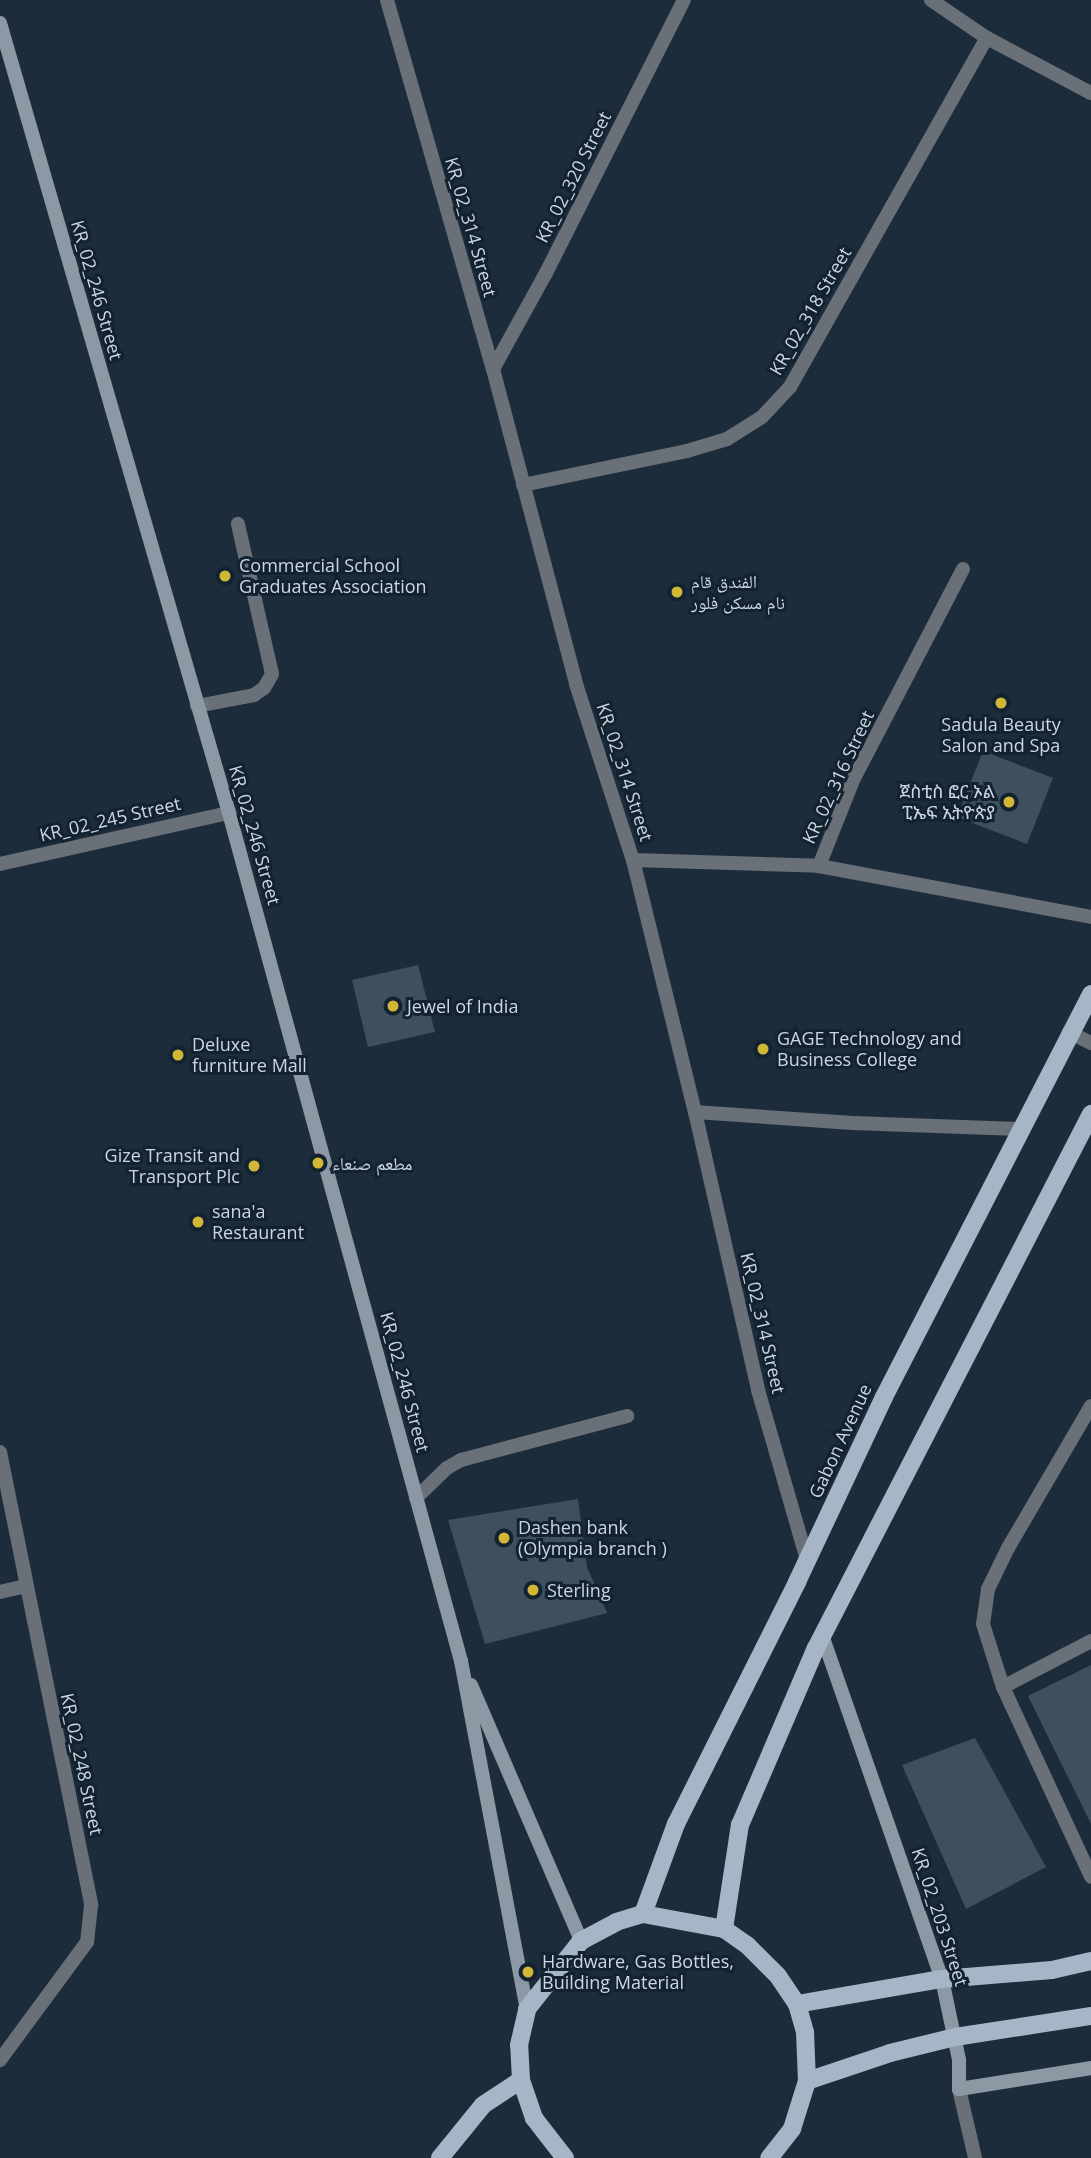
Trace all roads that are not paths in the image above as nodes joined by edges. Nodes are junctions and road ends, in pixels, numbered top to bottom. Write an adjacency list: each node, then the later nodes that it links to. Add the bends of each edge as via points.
1 (387, 0): 7 (street, KR_02_314 Street)
2 (684, 0): 7 (street, KR_02_320 Street)
3 (931, 0): 5 (street)
4 (0, 25): 11 (street, KR_02_246 Street)
5 (987, 38): 6 (street); 8 (street, KR_02_318 Street, via 790,387 762,417 727,439 687,451)
6 (1091, 93)
7 (493, 369): 8 (street, KR_02_314 Street)
8 (523, 485): 13 (street, KR_02_314 Street, via 576,684)
9 (238, 524): 11 (street, via 272,674 254,695)
10 (963, 569): 15 (street, KR_02_316 Street, via 854,778)
11 (197, 706): 12 (street, KR_02_246 Street)
12 (229, 813): 14 (street, KR_02_245 Street); 26 (street, KR_02_246 Street)
13 (633, 860): 15 (street); 20 (street, KR_02_314 Street)
14 (0, 864)
15 (819, 866): 16 (street, KR_02_316 Street)
16 (1091, 917)
17 (1091, 994): 18 (main road, Gabon Avenue)
18 (1069, 1032): 19 (street); 22 (main road, Gabon Avenue)
19 (1091, 1044)
20 (695, 1112): 22 (street); 27 (street, KR_02_314 Street, via 758,1390)
21 (1091, 1114): 30 (main road)
22 (1019, 1129): 27 (main road, Gabon Avenue)
23 (1091, 1406): 33 (street, via 988,1589 983,1624)
24 (627, 1416): 26 (street, via 461,1460)
25 (0, 1451): 28 (street, KR_02_248 Street)
26 (416, 1498): 32 (street, KR_02_246 Street)
27 (807, 1560): 35 (main road, Gabon Avenue, via 676,1824)
28 (25, 1586): 29 (street); 44 (street, KR_02_248 Street, via 91,1905 87,1942)
29 (0, 1592)
30 (822, 1635): 36 (main road, via 740,1825); 39 (street, KR_02_203 Street)
31 (1091, 1641): 33 (street)
32 (461, 1661): 37 (street, KR_02_246 Street); 41 (street, KR_02_246 Street)
33 (1003, 1687): 34 (street)
34 (1091, 1877)
35 (643, 1914): 36 (main road); 37 (main road)
36 (724, 1929): 40 (main road, via 778,1976)
37 (581, 1941): 41 (main road)
38 (1091, 1961): 39 (main road, via 1052,1970)
39 (942, 1979): 40 (main road); 43 (street, KR_02_203 Street)
40 (797, 2004): 47 (main road, via 805,2032)
41 (527, 2010): 46 (main road, via 519,2045)
42 (1091, 2016): 43 (main road)
43 (955, 2037): 47 (main road); 48 (street, KR_02_203 Street)
44 (0, 2060)
45 (1091, 2068): 48 (street)
46 (521, 2080): 49 (main road, via 534,2118); 50 (main road, via 483,2105)
47 (807, 2081): 52 (main road, via 792,2129)
48 (959, 2089): 53 (street)
49 (562, 2155): 51 (main road)
50 (440, 2158)
51 (540, 2158)
52 (769, 2158)
53 (975, 2158)

